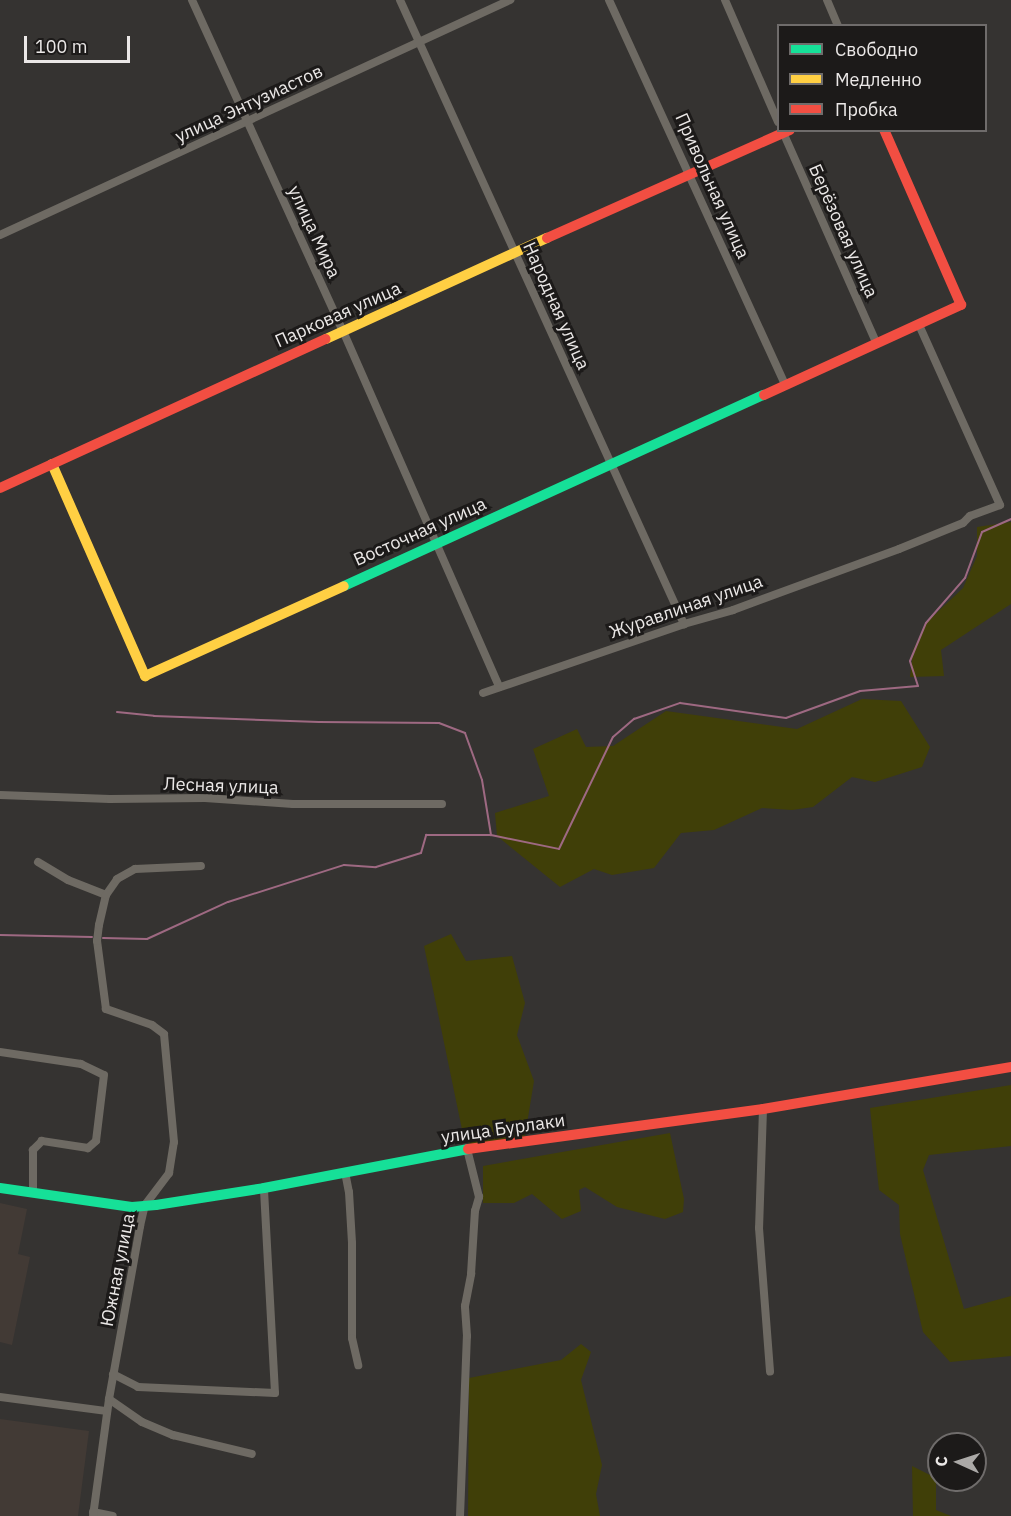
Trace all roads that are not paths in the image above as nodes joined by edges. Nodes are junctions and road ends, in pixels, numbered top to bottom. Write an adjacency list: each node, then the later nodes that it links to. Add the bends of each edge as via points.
1 (192, 0): 10 (street, улица Мира)
2 (400, 0): 8 (street, Народная улица)
3 (510, 0): 8 (street, улица Энтузиастов)
4 (609, 0): 13 (street, Привольная улица)
5 (725, 0): 9 (street)
6 (827, 0): 7 (street)
7 (837, 24)
8 (421, 42): 10 (street, улица Энтузиастов); 15 (street, Народная улица)
9 (777, 120)
10 (246, 122): 14 (street, улица Энтузиастов); 17 (street, улица Мира)
11 (785, 132): 13 (street, Парковая улица); 18 (street, Берёзовая улица)
12 (885, 132): 16 (street, Восточная улица, via 961,305)
13 (691, 175): 15 (street, Парковая улица); 19 (street, Привольная улица)
14 (0, 235)
15 (516, 252): 17 (street, Парковая улица); 21 (street, Народная улица)
16 (919, 325): 18 (street, Восточная улица); 24 (street, Журавлиная улица, via 1000,505 899,549)
17 (343, 331): 20 (street, Парковая улица); 23 (street, улица Мира)
18 (877, 344): 19 (street, Восточная улица)
19 (785, 385): 21 (street, Восточная улица)
20 (52, 464): 22 (street, Парковая улица); 23 (street, Восточная улица, via 145,676)
21 (609, 464): 23 (street, Восточная улица); 24 (street, Народная улица)
22 (0, 488)
23 (436, 542): 25 (street, улица Мира)
24 (684, 624): 25 (street, Журавлиная улица)
25 (499, 687): 26 (street, Журавлиная улица)
26 (483, 693)
27 (0, 795): 28 (street, Лесная улица, via 205,798 293,804)
28 (442, 804)
29 (38, 862): 31 (street, via 68,880)
30 (201, 866): 31 (street, via 135,869 117,879)
31 (106, 895): 40 (street, Южная улица, via 97,941 106,1009 152,1025 164,1034 168,1059 174,1143 170,1173)
32 (0, 1052): 39 (street, via 81,1064 104,1075 96,1141 88,1148 42,1141 33,1150)
33 (1011, 1067): 34 (street, улица Бурлаки)
34 (763, 1109): 35 (street, улица Бурлаки); 42 (street, via 759,1228)
35 (467, 1149): 36 (street, улица Бурлаки); 50 (street, via 479,1197 465,1305 467,1358)
36 (345, 1172): 38 (street, улица Бурлаки); 41 (street, via 352,1243 352,1338)
37 (0, 1188): 39 (street, улица Бурлаки)
38 (264, 1188): 40 (street, улица Бурлаки); 43 (street, via 275,1393 138,1387)
39 (33, 1193): 40 (street, улица Бурлаки, via 122,1206)
40 (145, 1205): 43 (street, Южная улица)
41 (358, 1365)
42 (770, 1372)
43 (113, 1374): 45 (street, Южная улица)
44 (0, 1397): 46 (street)
45 (109, 1400): 46 (street, Южная улица); 47 (street, via 142,1422 173,1435)
46 (107, 1411): 48 (street, Южная улица)
47 (252, 1454)
48 (93, 1514): 49 (street)
49 (113, 1516)
50 (460, 1516)

